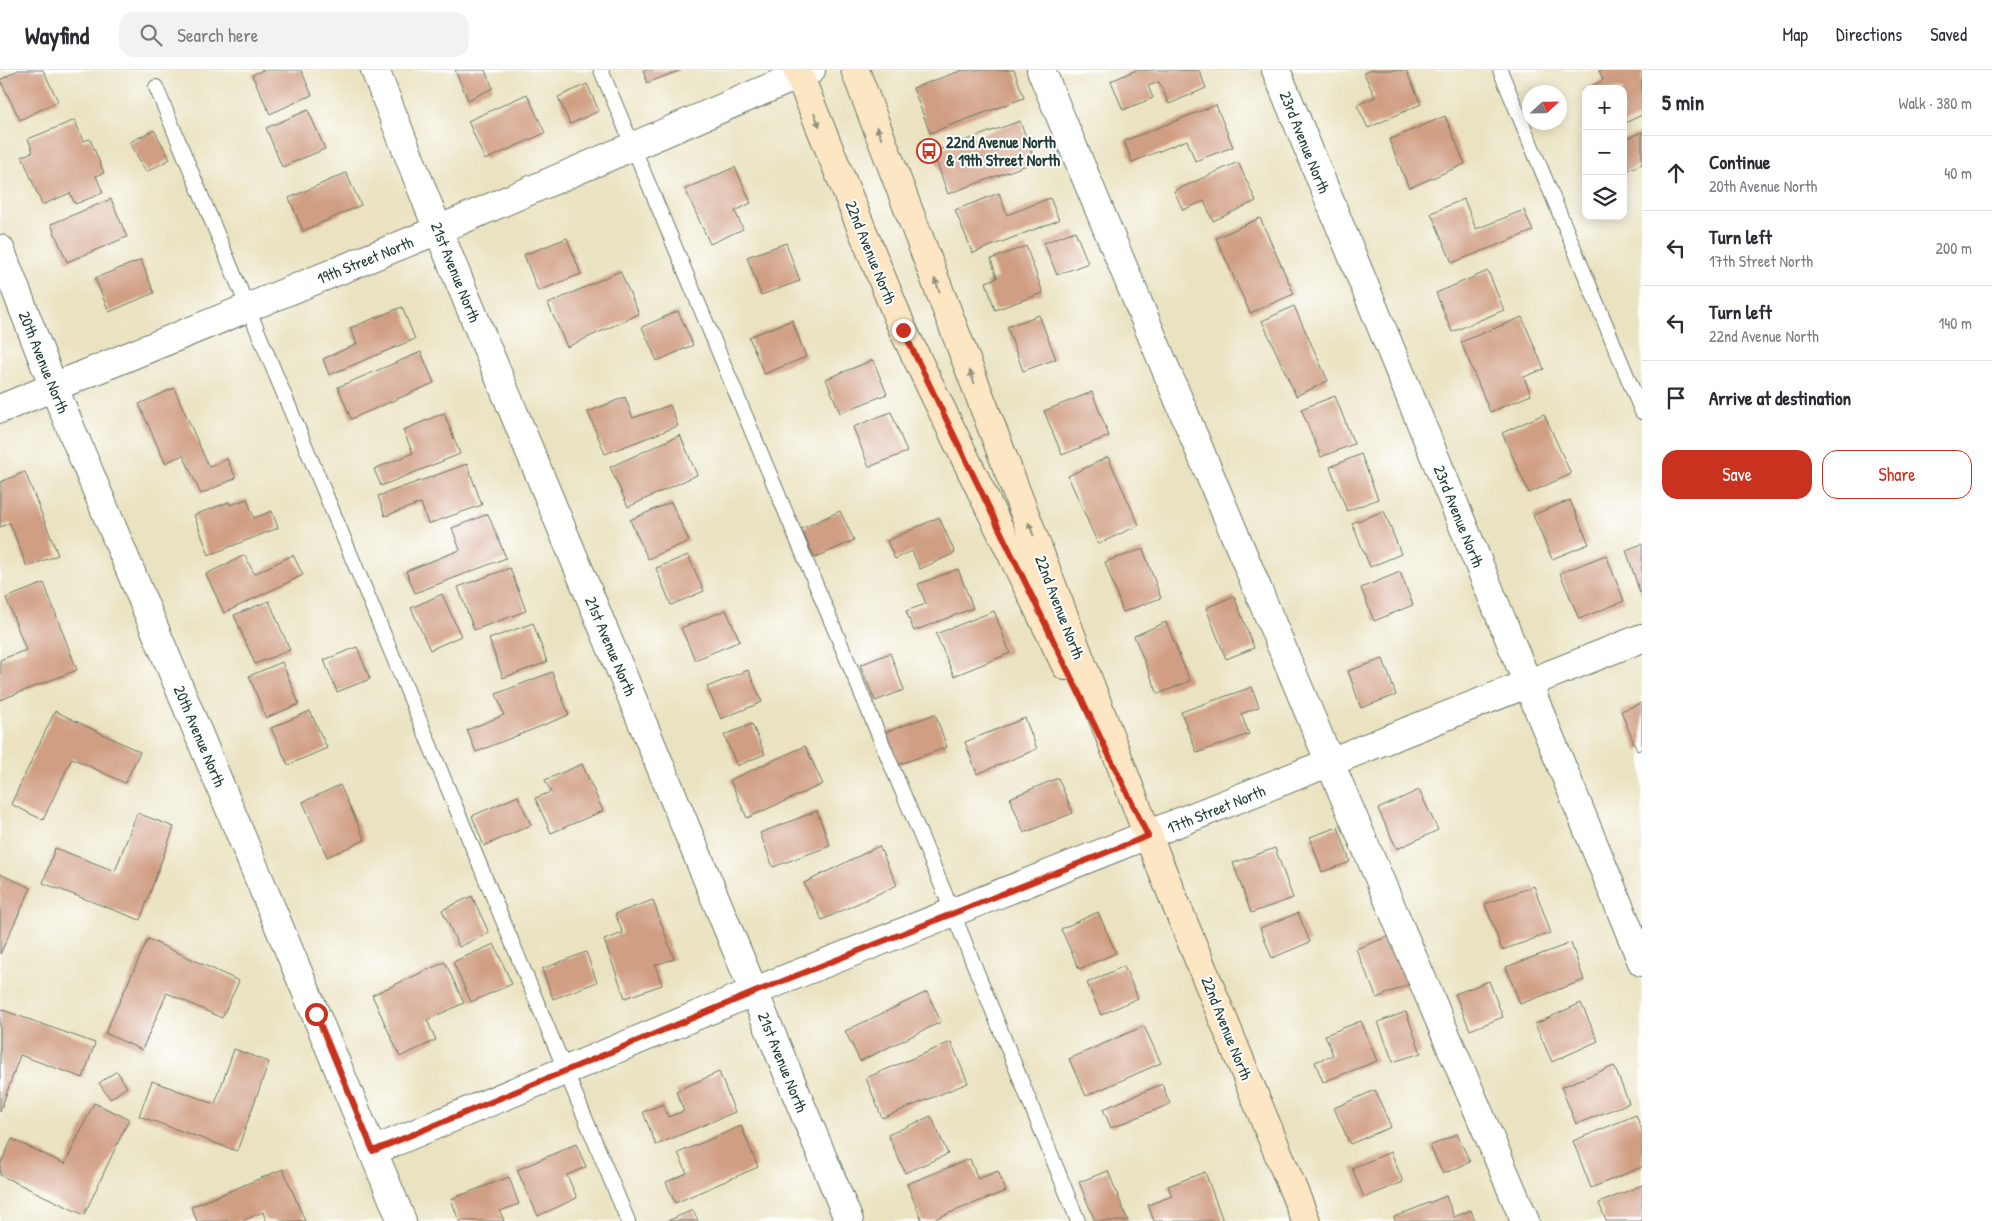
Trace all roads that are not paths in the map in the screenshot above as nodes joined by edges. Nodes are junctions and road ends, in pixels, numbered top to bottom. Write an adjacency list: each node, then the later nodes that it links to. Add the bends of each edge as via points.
1 (375, 70): 10 (street, 21st Avenue North)
2 (601, 70): 9 (lane)
3 (855, 70): 19 (main road, 22nd Avenue North, one-way to 3)
4 (1041, 70): 18 (street)
5 (1276, 70): 17 (street, 23rd Avenue North)
6 (1500, 70): 15 (lane)
7 (802, 72): 9 (street, 19th Street North); 19 (main road, 22nd Avenue North, one-way to 19, via 903,330)
8 (156, 87): 12 (lane)
9 (632, 146): 10 (street, 19th Street North); 20 (lane)
10 (438, 230): 12 (street, 19th Street North); 22 (street, 21st Avenue North)
11 (0, 249): 13 (street, 20th Avenue North)
12 (249, 308): 13 (street, 19th Street North); 23 (lane)
13 (54, 388): 14 (street, 19th Street North); 24 (street, 20th Avenue North)
14 (0, 409)
15 (1642, 412)
16 (1642, 638): 17 (street, 17th Street North)
17 (1528, 684): 18 (street, 17th Street North); 21 (street, 23rd Avenue North)
18 (1330, 763): 19 (street, 17th Street North); 30 (street)
19 (1148, 836): 20 (street, 17th Street North); 29 (main road, 22nd Avenue North)
20 (952, 913): 22 (street, 17th Street North); 28 (lane)
21 (1642, 962)
22 (755, 992): 23 (street, 17th Street North); 27 (street, 21st Avenue North)
23 (566, 1070): 24 (street, 17th Street North); 26 (lane)
24 (373, 1151): 25 (street, 20th Avenue North)
25 (402, 1221)
26 (628, 1221)
27 (849, 1221)
28 (1078, 1221)
29 (1306, 1221)
30 (1525, 1221)

